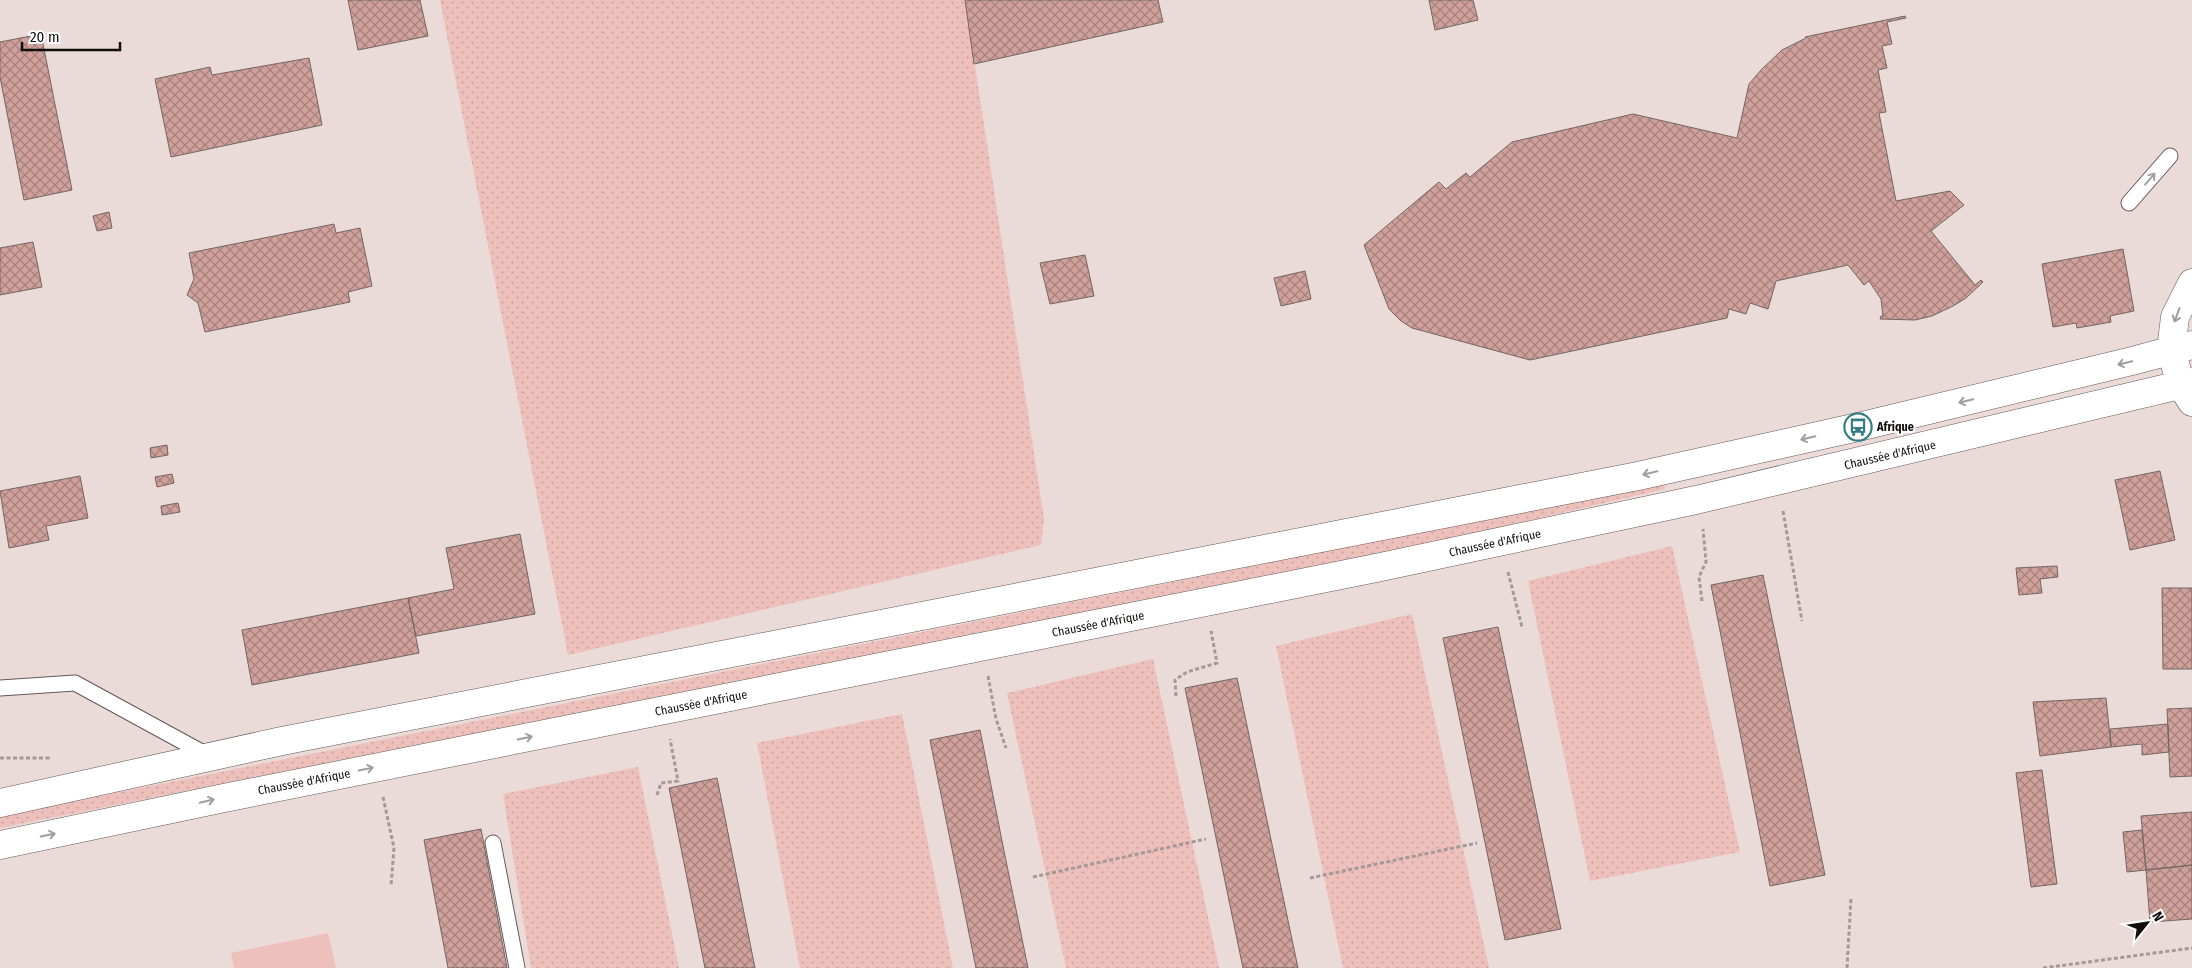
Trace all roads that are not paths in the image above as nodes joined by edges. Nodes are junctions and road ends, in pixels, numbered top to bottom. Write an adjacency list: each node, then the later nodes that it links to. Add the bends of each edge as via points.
1 (2170, 156): 2 (lane, one-way to 1)
2 (2129, 203)
3 (2192, 283): 4 (main road, one-way to 4, via 2174,317)
4 (2182, 347): 5 (main road); 7 (main road, one-way to 7, via 1858,427 1628,478)
5 (2188, 390): 10 (main road, Chaussée d'Afrique, one-way to 5, via 1395,564)
6 (0, 688): 7 (lane, via 75,683)
7 (209, 756): 8 (main road)
8 (0, 804)
9 (493, 843): 11 (lane)
10 (0, 845)
11 (517, 968)

